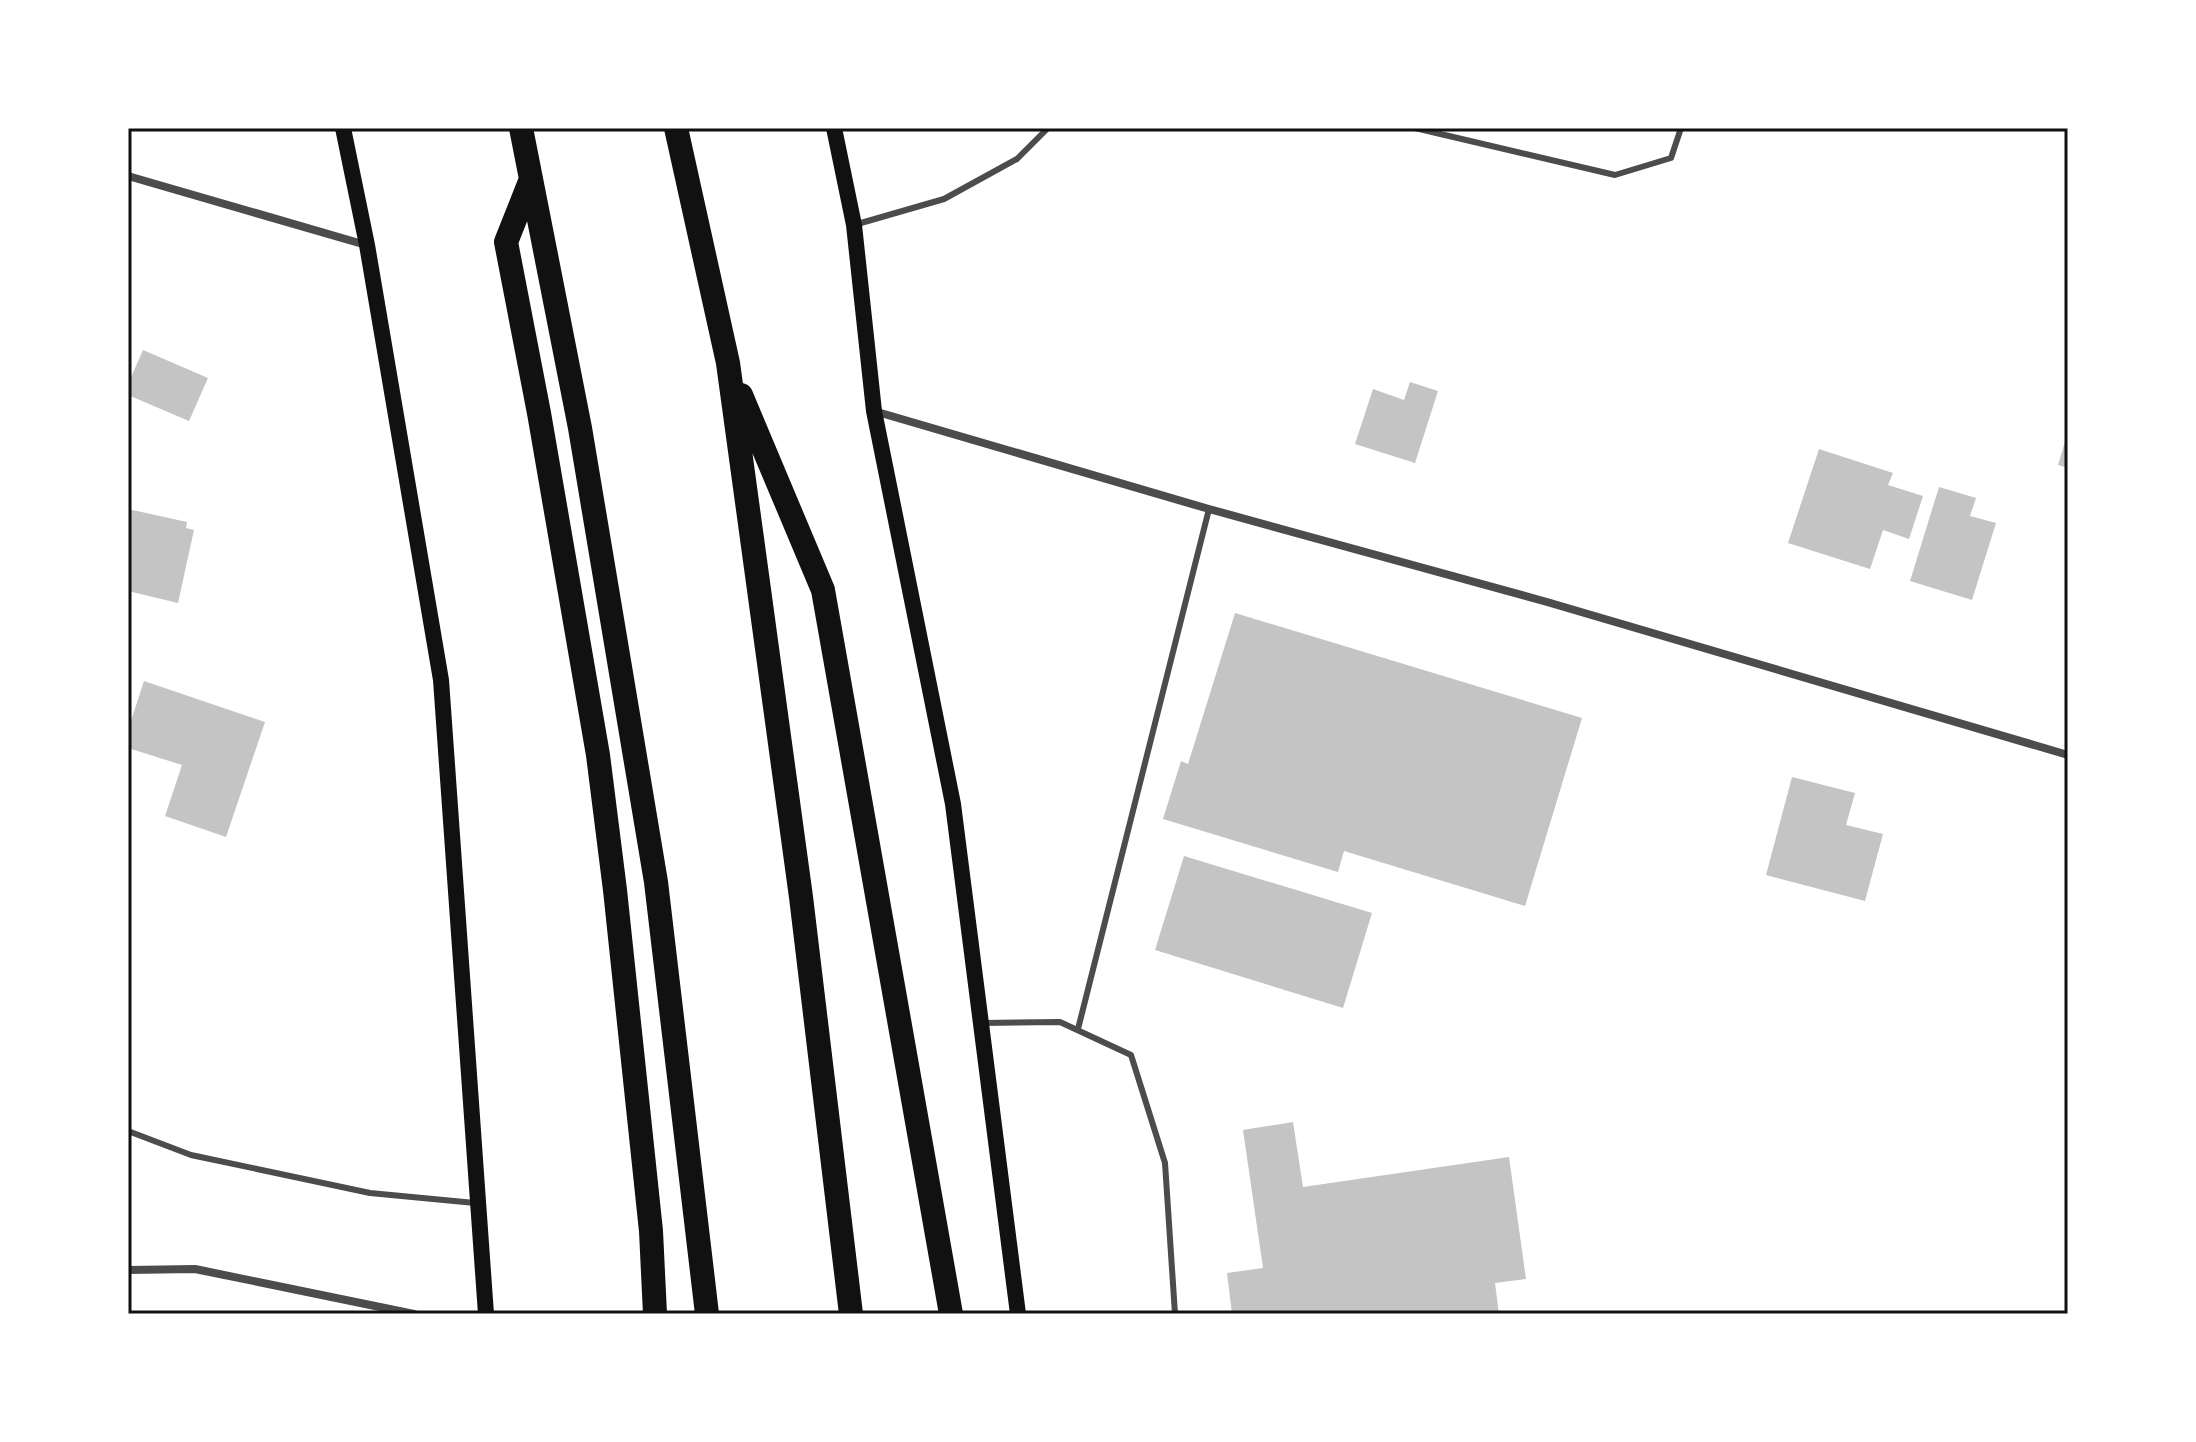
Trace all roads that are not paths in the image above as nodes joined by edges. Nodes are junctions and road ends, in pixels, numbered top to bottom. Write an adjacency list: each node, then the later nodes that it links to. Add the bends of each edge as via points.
1 (343, 128): 11 (main road)
2 (521, 128): 9 (highway)
3 (676, 128): 12 (highway)
4 (834, 128): 10 (main road)
5 (1048, 128): 10 (lane, via 1017,159 944,199)
6 (1415, 128): 7 (lane, via 1615,175 1671,158)
7 (1681, 128)
8 (128, 176): 11 (street)
9 (531, 179): 23 (highway, via 506,242 598,755 651,1231); 24 (highway, via 580,428 656,882)
10 (854, 225): 13 (main road)
11 (367, 245): 19 (main road, via 441,680)
12 (728, 363): 25 (highway); 26 (highway, via 823,590)
13 (874, 411): 14 (street); 16 (main road, via 953,804)
14 (1209, 509): 15 (street); 17 (lane)
15 (2068, 755)
16 (980, 1023): 17 (lane, via 1060,1022); 27 (main road)
17 (1078, 1029): 28 (lane, via 1131,1055 1165,1163)
18 (128, 1131): 19 (lane, via 191,1155 370,1193)
19 (478, 1203): 22 (main road)
20 (128, 1270): 21 (street, via 195,1269)
21 (414, 1314)
22 (486, 1314)
23 (655, 1314)
24 (707, 1314)
25 (851, 1314)
26 (951, 1314)
27 (1018, 1314)
28 (1175, 1314)

